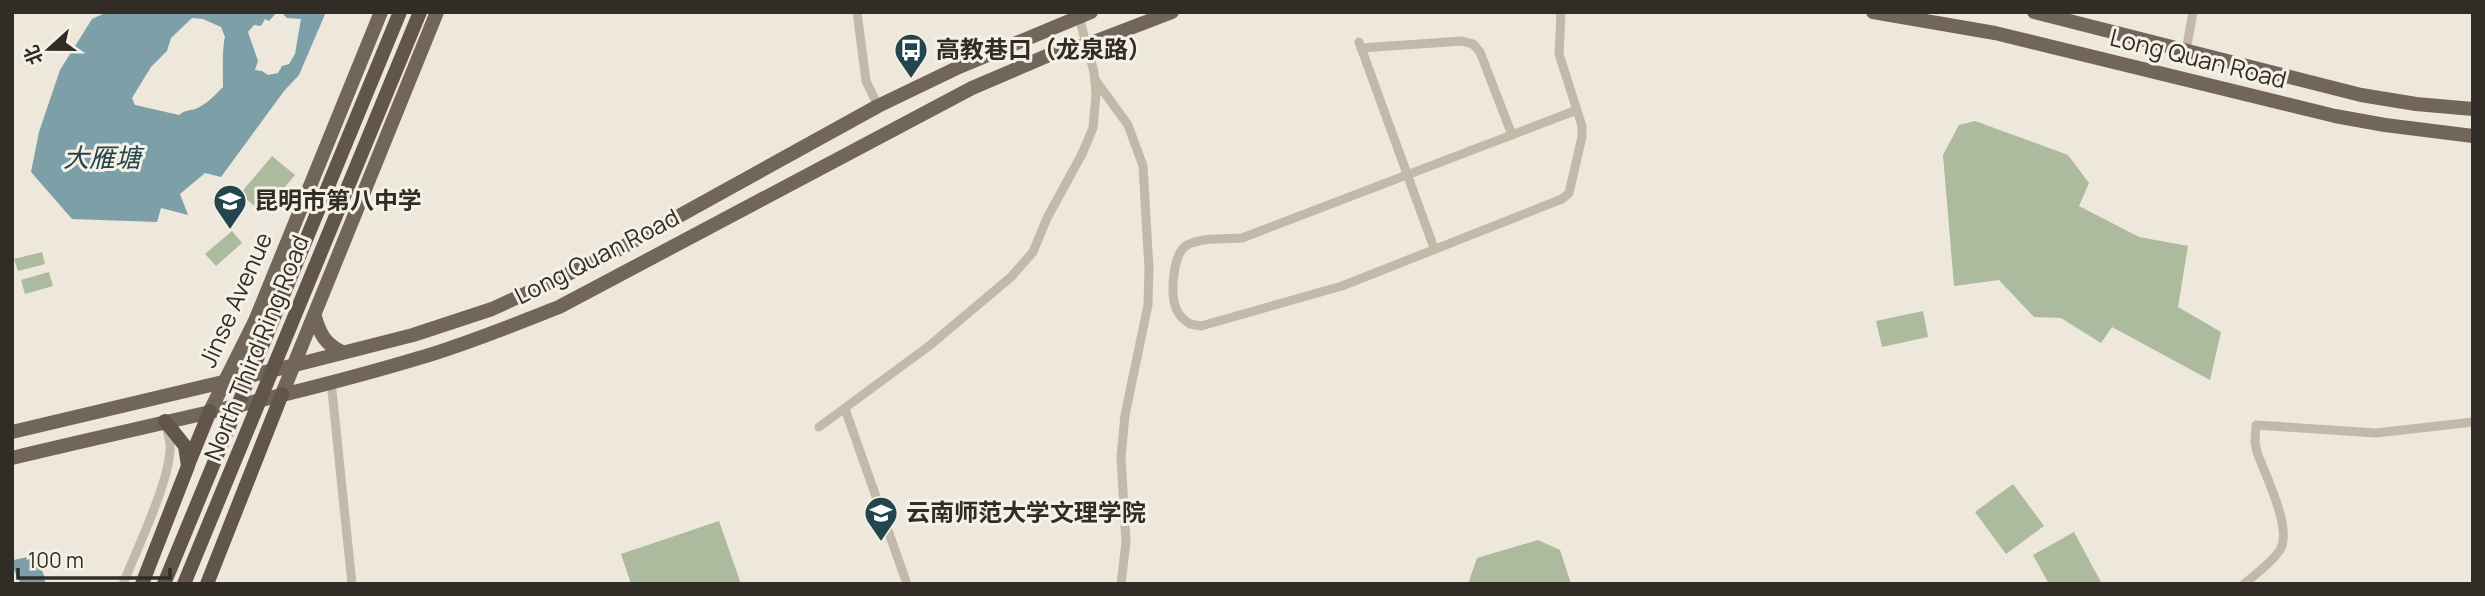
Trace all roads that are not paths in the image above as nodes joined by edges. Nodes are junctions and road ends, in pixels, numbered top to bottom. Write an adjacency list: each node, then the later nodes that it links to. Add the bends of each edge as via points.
1 (381, 12): 21 (main road, Jinse Avenue)
2 (400, 12): 40 (highway, North Third Ring Road, bridge)
3 (421, 12): 41 (highway, North Third Ring Road, bridge)
4 (438, 12): 23 (main road)
5 (857, 12): 15 (street, via 866,81)
6 (1172, 12): 12 (main road, Long Quan Road)
7 (1561, 12): 16 (street, via 1559,54)
8 (1872, 12): 19 (main road, Long Quan Road, via 1996,33 2335,116)
9 (2034, 12): 13 (main road, Long Quan Road)
10 (2193, 12): 13 (street)
11 (1085, 15): 12 (street); 15 (main road, Long Quan Road)
12 (1086, 44): 14 (street); 28 (main road, Long Quan Road, via 972,88 559,307 458,345)
13 (2186, 51): 17 (main road, Long Quan Road, via 2361,95)
14 (1095, 80): 30 (street, via 1093,128 1032,252 1011,277 929,346); 45 (street, via 1128,125 1143,166 1149,269 1148,305 1121,457 1126,542)
15 (878, 106): 25 (main road, Long Quan Road, via 603,258 504,304 412,335)
16 (1577, 110): 18 (street); 22 (street, via 1582,138 1569,193)
17 (2473, 110)
18 (1512, 135): 20 (street); 20 (street, via 1483,58 1473,44 1360,45)
19 (2473, 136)
20 (1407, 175): 22 (street); 22 (street, via 1242,238 1189,244 1176,258 1176,309 1190,324 1201,326 1342,286)
21 (286, 246): 23 (main road, via 290,262 303,272 319,274); 27 (main road, Jinse Avenue)
22 (1434, 248)
23 (334, 266): 24 (main road)
24 (315, 317): 25 (main road, via 320,334); 26 (main road)
25 (342, 352): 26 (main road, Long Quan Road)
26 (295, 365): 27 (main road, Long Quan Road); 29 (main road)
27 (225, 382): 31 (main road, Jinse Avenue); 35 (main road, Long Quan Road)
28 (331, 382): 29 (main road, Long Quan Road); 43 (street)
29 (282, 394): 31 (main road, Long Quan Road); 42 (highway)
30 (845, 409): 34 (street); 44 (street)
31 (210, 411): 32 (main road, Long Quan Road); 37 (highway)
32 (165, 421): 36 (main road, Long Quan Road); 37 (highway, via 185,446); 38 (street, via 170,443 164,478)
33 (2473, 422): 46 (street, via 2376,433 2256,425 2257,452 2284,537 2271,560)
34 (819, 427)
35 (12, 432)
36 (12, 458)
37 (188, 466): 39 (highway)
38 (123, 584)
39 (142, 584)
40 (164, 584)
41 (184, 584)
42 (206, 584)
43 (352, 584)
44 (907, 584)
45 (1121, 584)
46 (2244, 584)

